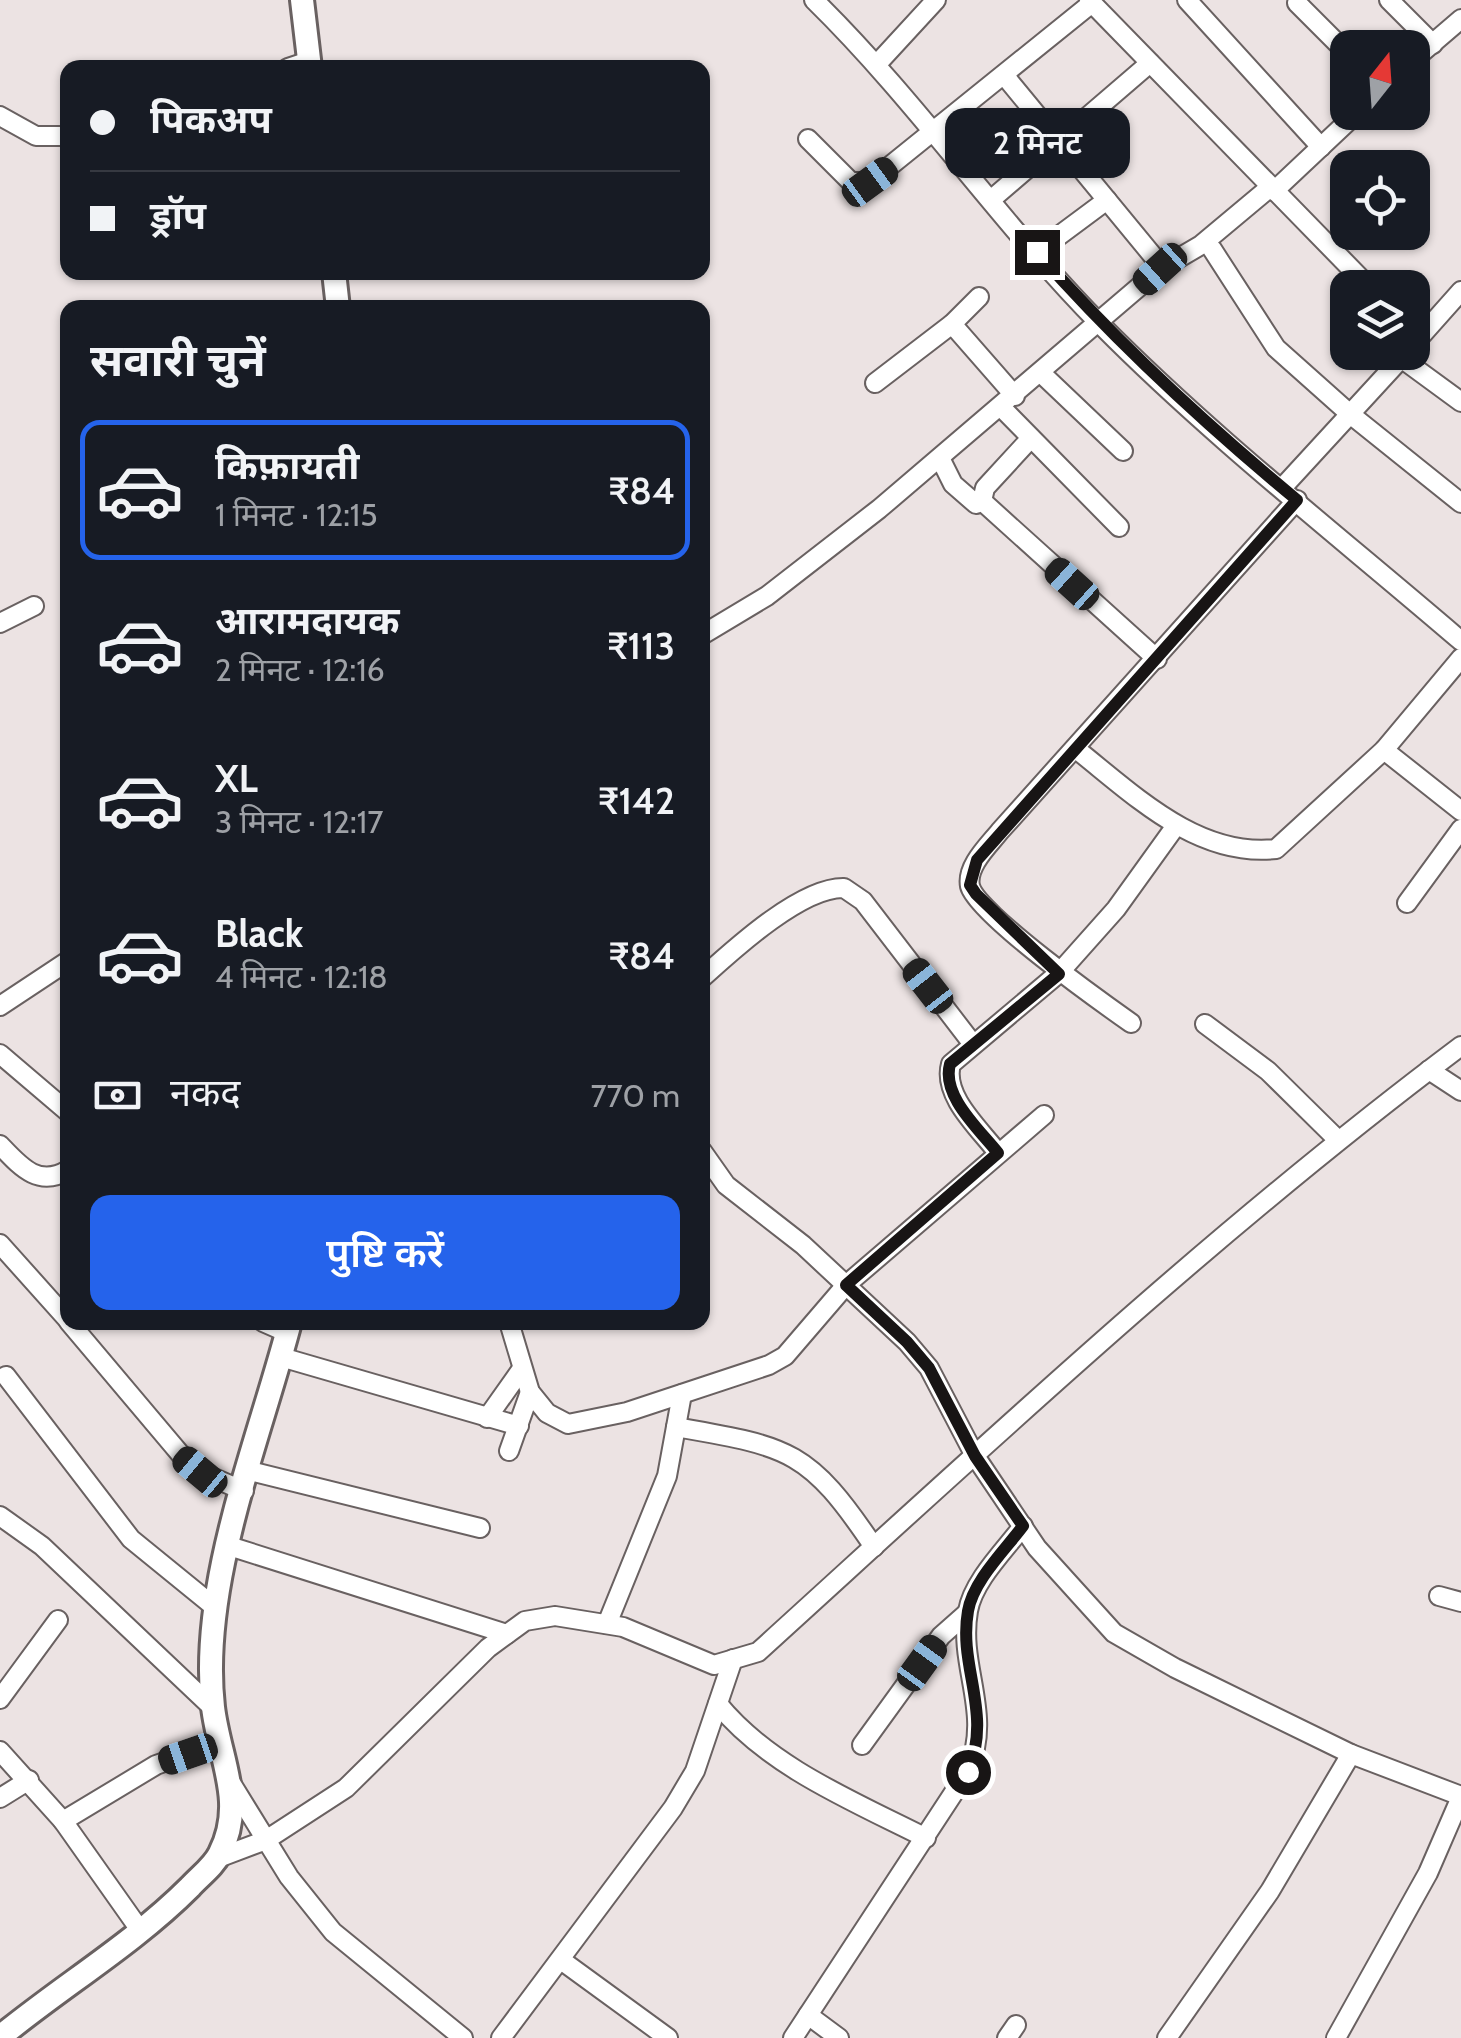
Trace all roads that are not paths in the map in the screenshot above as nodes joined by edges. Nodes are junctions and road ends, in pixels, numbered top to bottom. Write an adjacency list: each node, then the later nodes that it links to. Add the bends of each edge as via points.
1 (302, 0): 12 (main road)
2 (936, 0): 13 (street)
3 (1188, 0): 22 (street)
4 (1389, 0): 10 (street)
5 (818, 1): 13 (street)
6 (1090, 1): 14 (street); 15 (street)
7 (1297, 3): 9 (street)
8 (1461, 18): 10 (street)
9 (1330, 36)
10 (1433, 44): 11 (street)
11 (1430, 46)
12 (302, 60)
13 (878, 62): 17 (street)
14 (1150, 63): 21 (street); 23 (street)
15 (1004, 75): 17 (street); 21 (street)
16 (0, 116): 19 (street, via 36,136)
17 (936, 130): 20 (street, via 860,185 835,170); 24 (street)
18 (1339, 130): 22 (street)
19 (60, 136)
20 (808, 139)
21 (1060, 142): 24 (street); 25 (street)
22 (1321, 147): 23 (street)
23 (1274, 191): 29 (street); 32 (street, via 1268,189 1160,269)
24 (993, 198): 27 (street)
25 (1107, 200): 27 (street); 28 (street)
26 (1212, 248): 41 (street, via 1276,348)
27 (1037, 252): 32 (street)
28 (1153, 256)
29 (1352, 270)
30 (1461, 290): 34 (street)
31 (979, 298): 33 (street)
32 (1099, 323): 37 (street); 45 (street)
33 (952, 324): 38 (street); 39 (street)
34 (1430, 324)
35 (1430, 367): 40 (street)
36 (1389, 370): 41 (street)
37 (1042, 374): 39 (street); 43 (street)
38 (875, 383)
39 (1008, 402): 42 (street); 44 (street)
40 (1461, 402)
41 (1350, 414): 45 (street); 47 (street)
42 (1031, 438): 49 (street); 55 (street, via 984,488 982,501)
43 (1123, 451)
44 (940, 458): 48 (street, via 953,484); 52 (street, via 767,596)
45 (1282, 488): 46 (street)
46 (1297, 500): 53 (street); 55 (street)
47 (1461, 503)
48 (976, 504)
49 (1119, 527)
50 (34, 606): 51 (street)
51 (0, 623)
52 (710, 630)
53 (1461, 640)
54 (1461, 658): 57 (street)
55 (1156, 660): 56 (street)
56 (1076, 749): 59 (street); 64 (street, via 977,860 970,885)
57 (1384, 750): 58 (street); 59 (street, via 1276,849 1253,850)
58 (1461, 811)
59 (1176, 827): 64 (street)
60 (1461, 829): 61 (street)
61 (1406, 903)
62 (60, 967): 65 (street)
63 (710, 971): 68 (street, via 815,893 844,888 863,901)
64 (1059, 974): 66 (street); 68 (street)
65 (0, 1006)
66 (1131, 1023)
67 (1206, 1024): 75 (street, via 1268,1071)
68 (972, 1043): 77 (street, via 950,1064 950,1086)
69 (1461, 1046): 71 (street)
70 (0, 1054): 73 (street)
71 (1429, 1070): 72 (street); 75 (street)
72 (1461, 1090)
73 (60, 1105)
74 (1044, 1115): 77 (street)
75 (1338, 1139): 95 (street)
76 (0, 1145): 79 (street, via 37,1176)
77 (998, 1153): 81 (street)
78 (710, 1162): 81 (street, via 726,1185)
79 (60, 1174)
80 (0, 1244): 82 (street)
81 (846, 1285): 90 (street, via 785,1356); 95 (street, via 929,1368)
82 (60, 1313)
83 (75, 1330): 96 (street, via 200,1472)
84 (288, 1330): 86 (main road)
85 (511, 1330): 87 (street)
86 (281, 1357): 91 (street); 96 (main road)
87 (522, 1370): 89 (street); 91 (street)
88 (6, 1376): 104 (street, via 131,1539)
89 (530, 1392): 90 (street, via 556,1420 583,1424); 92 (street)
90 (682, 1394): 93 (street)
91 (487, 1418): 92 (street)
92 (518, 1426): 94 (street)
93 (676, 1428): 101 (street, via 769,1445 800,1460 832,1485); 107 (street, via 667,1476)
94 (510, 1451)
95 (975, 1456): 98 (street); 101 (street)
96 (247, 1481): 99 (street); 100 (main road)
97 (0, 1516): 112 (street, via 42,1546)
98 (1023, 1526): 105 (street); 116 (street, via 1114,1632)
99 (480, 1528)
100 (229, 1546): 104 (main road); 108 (street)
101 (874, 1547): 109 (street, via 758,1652)
102 (1438, 1596): 103 (street)
103 (1461, 1602)
104 (217, 1609): 112 (main road)
105 (967, 1613): 114 (street, via 941,1636); 122 (street, via 978,1746)
106 (58, 1620): 110 (street)
107 (607, 1624): 108 (street, via 555,1616 525,1621); 109 (street, via 714,1664)
108 (508, 1634): 123 (street, via 346,1788)
109 (733, 1659): 111 (street)
110 (0, 1699)
111 (718, 1704): 122 (street, via 737,1727 830,1789); 126 (street, via 673,1808)
112 (213, 1708): 113 (main road)
113 (221, 1742): 118 (main road); 121 (street, via 156,1765)
114 (862, 1745)
115 (0, 1751): 117 (street)
116 (1351, 1754): 119 (street); 134 (street, via 1270,1891)
117 (28, 1780): 120 (street); 121 (street)
118 (231, 1782): 123 (street); 124 (main road, via 233,1824)
119 (1461, 1797): 135 (street, via 1428,1874)
120 (0, 1798)
121 (64, 1821): 125 (street)
122 (926, 1838): 127 (street)
123 (266, 1840): 124 (street); 129 (street, via 334,1932)
124 (218, 1858): 125 (main road)
125 (140, 1930): 128 (main road)
126 (561, 1960): 130 (street); 131 (street)
127 (808, 2015): 132 (street); 133 (street)
128 (5, 2026)
129 (463, 2038)
130 (501, 2038)
131 (668, 2038)
132 (793, 2038)
133 (840, 2038)
134 (1167, 2038)
135 (1336, 2038)

